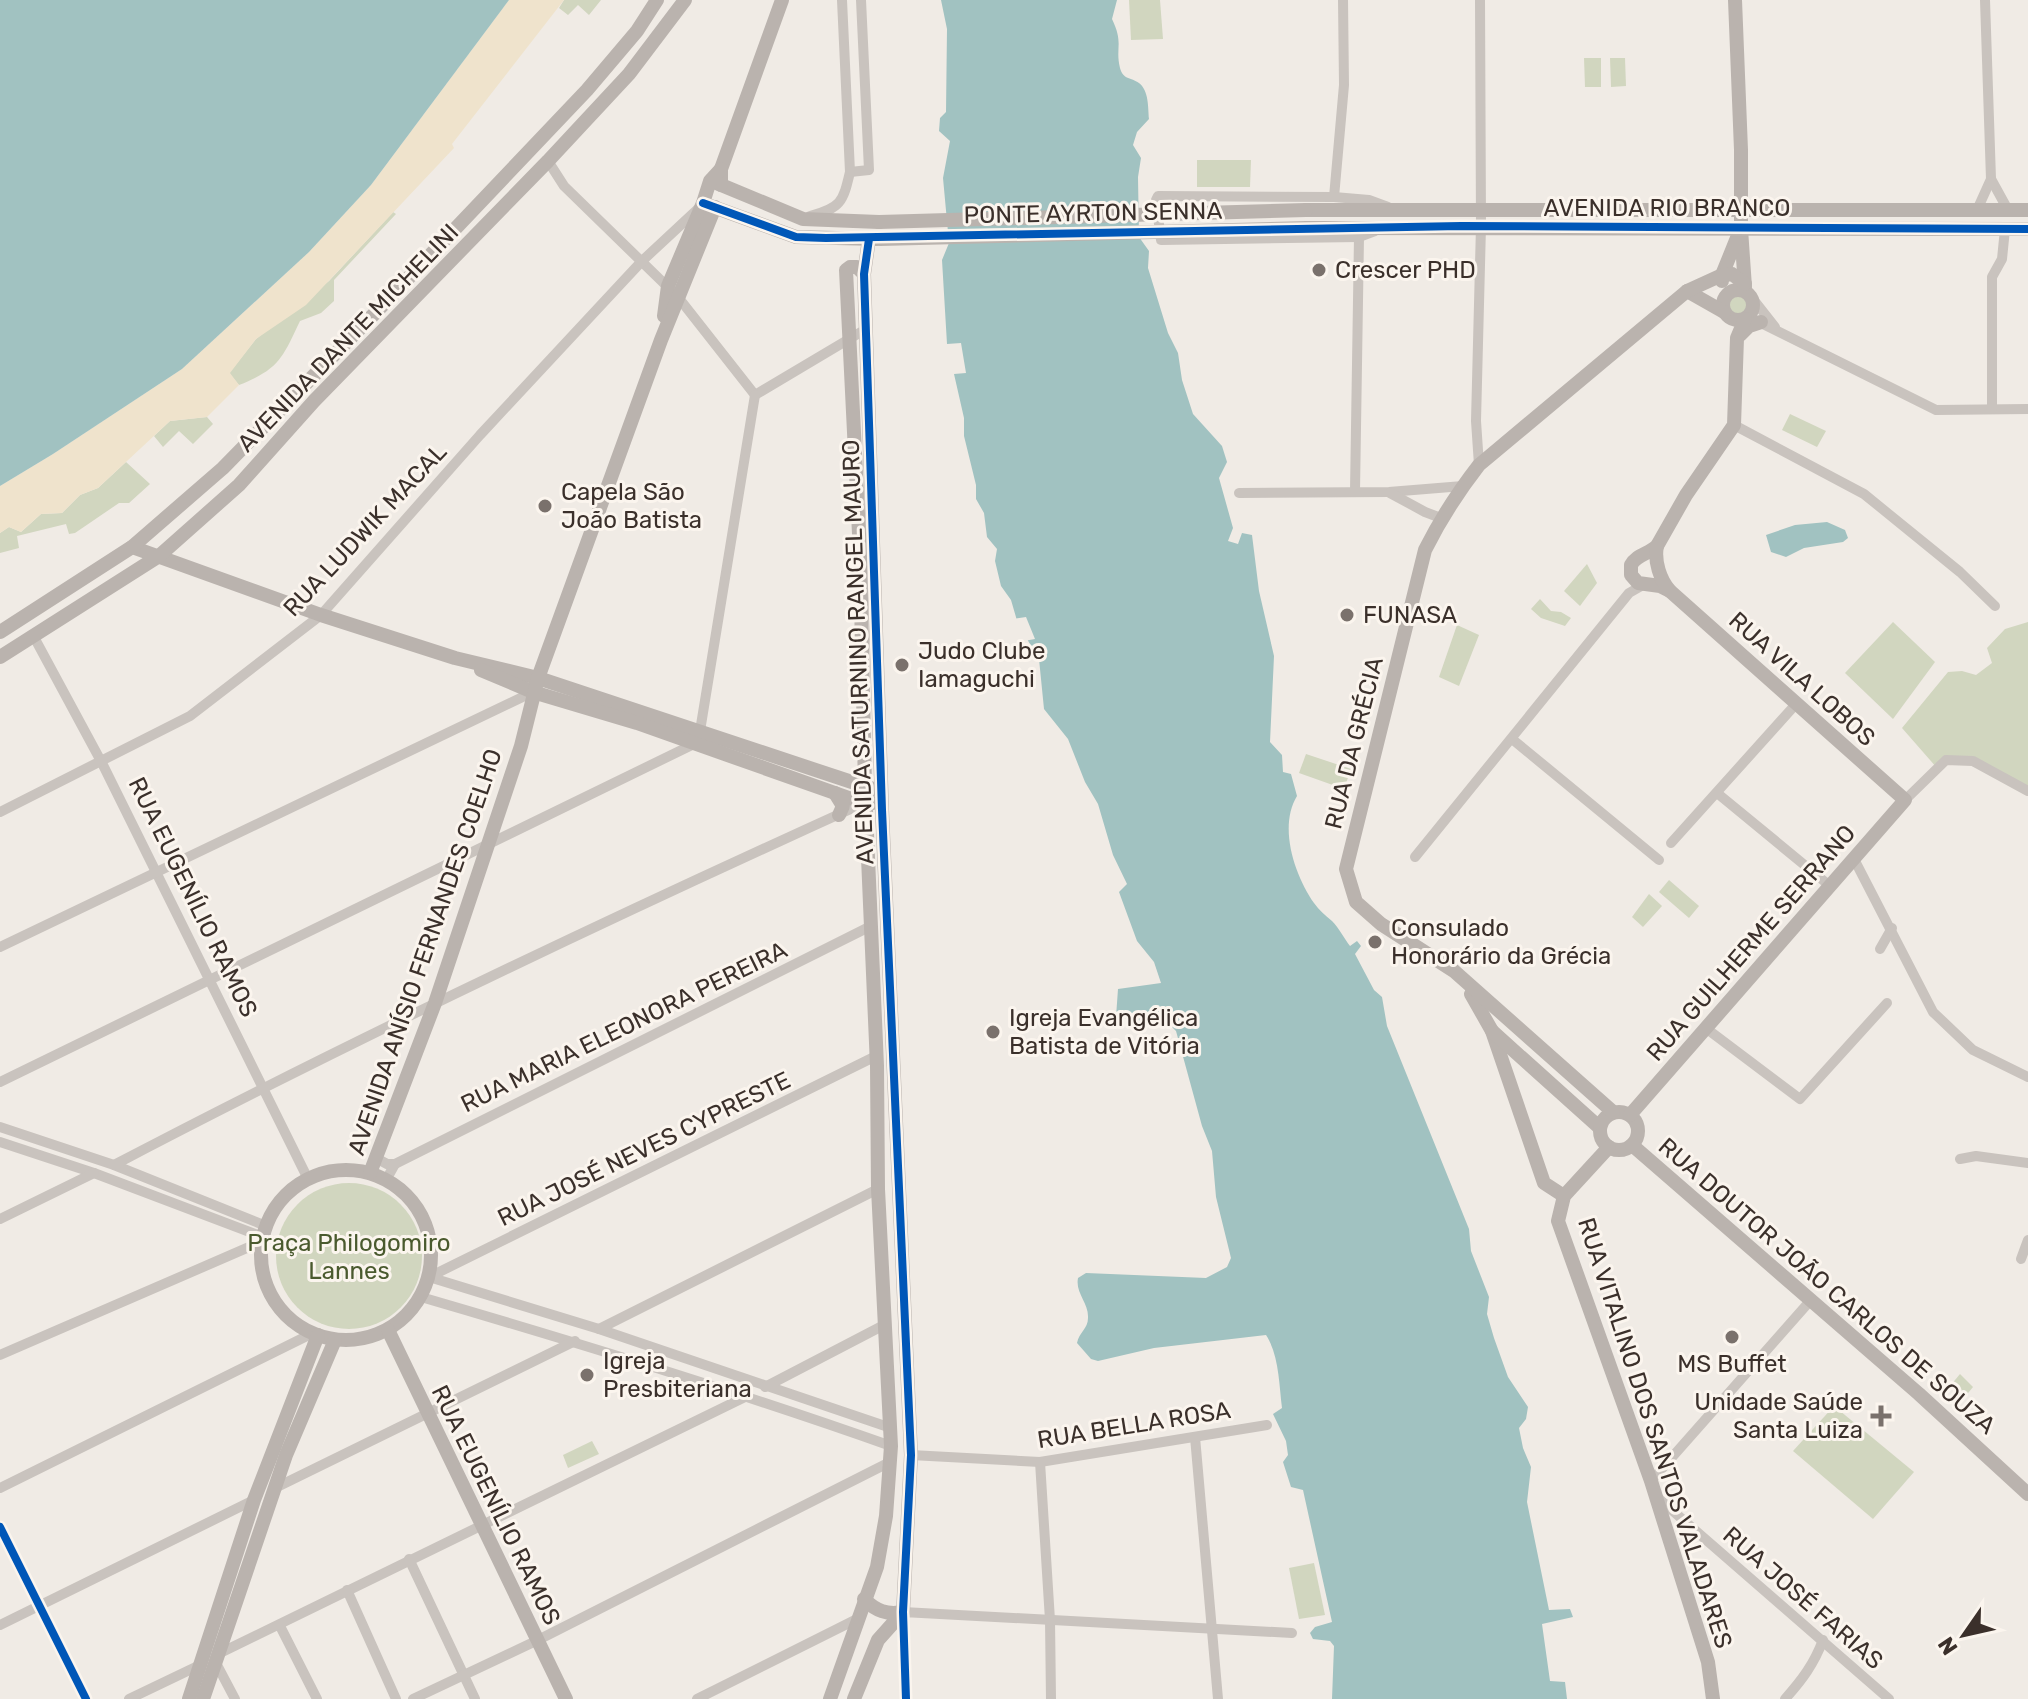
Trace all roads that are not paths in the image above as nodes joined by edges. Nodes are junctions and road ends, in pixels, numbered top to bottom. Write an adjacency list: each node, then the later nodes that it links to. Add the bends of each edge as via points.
1 (657, 0): 56 (street, AVENIDA DANTE MICHELINI, via 587,90 378,310 223,468)
2 (685, 0): 10 (street, AVENIDA DANTE MICHELINI, via 629,74)
3 (782, 0): 13 (street, AVENIDA ANÍSIO FERNANDES COELHO)
4 (842, 0): 11 (street)
5 (861, 0): 11 (street, via 872,159 869,170)
6 (1343, 0): 14 (street, via 1344,85)
7 (1480, 0): 16 (street)
8 (1735, 0): 22 (street)
9 (1985, 0): 12 (street)
10 (548, 161): 32 (street, via 564,186); 54 (street, AVENIDA DANTE MICHELINI, via 239,485)
11 (850, 172): 23 (street, via 839,204)
12 (1991, 179): 19 (street); 20 (street)
13 (716, 183): 15 (street, AVENIDA ANÍSIO FERNANDES COELHO); 23 (street)
14 (1334, 197): 17 (street, AVENIDA RIO BRANCO, via 1369,200); 30 (street, AVENIDA RIO BRANCO, via 1158,196 1159,238)
15 (709, 205): 31 (street, PONTE AYRTON SENNA, via 796,237); 32 (street, RUA LUDWIK MACAL); 36 (street, AVENIDA ANÍSIO FERNANDES COELHO)
16 (1481, 208): 17 (street, AVENIDA RIO BRANCO); 22 (street, AVENIDA RIO BRANCO); 24 (street)
17 (1393, 209): 18 (street, AVENIDA RIO BRANCO)
18 (1306, 210): 23 (street, PONTE AYRTON SENNA, bridge, via 879,222)
19 (1977, 210): 20 (street, AVENIDA RIO BRANCO); 22 (street, AVENIDA RIO BRANCO)
20 (2008, 210): 21 (street, AVENIDA RIO BRANCO)
21 (2028, 210)
22 (1742, 212): 27 (street)
23 (803, 219)
24 (1481, 226): 25 (street, AVENIDA RIO BRANCO); 27 (street, AVENIDA RIO BRANCO); 48 (street)
25 (1384, 227): 26 (street, AVENIDA RIO BRANCO); 30 (street, AVENIDA RIO BRANCO)
26 (1307, 228): 31 (street, PONTE AYRTON SENNA, bridge)
27 (1741, 229): 28 (street, AVENIDA RIO BRANCO); 34 (street); 37 (street)
28 (2005, 229): 29 (street, AVENIDA RIO BRANCO); 45 (street, via 2002,259 1992,277)
29 (2028, 229)
30 (1359, 237): 50 (street)
31 (874, 239): 33 (street, AVENIDA SATURNINO RANGEL MAURO)
32 (642, 261): 36 (street); 65 (street, RUA LUDWIK MACAL)
33 (864, 274): 41 (street, AVENIDA SATURNINO RANGEL MAURO); 42 (street, AVENIDA SATURNINO RANGEL MAURO, via 857,267 846,270)
34 (1722, 275): 35 (street); 37 (street, via 1732,274); 38 (street)
35 (1687, 291): 38 (street); 48 (street, via 1511,438)
36 (673, 292): 44 (street); 71 (street, AVENIDA ANÍSIO FERNANDES COELHO)
37 (1748, 292): 38 (street, via 1734,289); 39 (street); 40 (street)
38 (1725, 309): 39 (street, via 1736,320); 43 (street)
39 (1751, 319): 40 (street); 43 (street)
40 (1776, 328): 45 (street, via 1936,410)
41 (866, 329): 42 (street); 57 (street, AVENIDA SATURNINO RANGEL MAURO)
42 (851, 337): 44 (street); 57 (street, AVENIDA SATURNINO RANGEL MAURO)
43 (1737, 338): 47 (street)
44 (755, 395): 75 (street)
45 (1992, 409): 46 (street)
46 (2028, 409)
47 (1734, 425): 55 (street); 64 (street, via 1864,494)
48 (1479, 458): 49 (street, RUA DA GRÉCIA)
49 (1464, 484): 51 (street); 53 (street, RUA DA GRÉCIA)
50 (1355, 491): 51 (street); 52 (street)
51 (1389, 492): 53 (street)
52 (1239, 493)
53 (1441, 518): 98 (street, RUA DA GRÉCIA, via 1425,550 1346,869 1356,902)
54 (184, 533): 58 (street, AVENIDA DANTE MICHELINI); 60 (street)
55 (1657, 546): 59 (street); 61 (street)
56 (132, 547): 58 (street); 66 (street, AVENIDA DANTE MICHELINI)
57 (867, 554): 82 (street, AVENIDA SATURNINO RANGEL MAURO); 83 (street, AVENIDA SATURNINO RANGEL MAURO)
58 (159, 556): 60 (street); 67 (street, AVENIDA DANTE MICHELINI)
59 (1642, 556): 61 (street, via 1652,558); 62 (street, via 1633,561)
60 (193, 568): 65 (street)
61 (1659, 568): 62 (street, via 1656,579); 63 (street, RUA VILA LOBOS)
62 (1641, 582): 63 (street, RUA VILA LOBOS); 76 (street)
63 (1670, 591): 72 (street, RUA VILA LOBOS)
64 (1995, 606)
65 (321, 615): 69 (street); 78 (street, RUA LUDWIK MACAL, via 190,716)
66 (0, 632)
67 (34, 637): 68 (street, AVENIDA DANTE MICHELINI); 78 (street, RUA EUGENÍLIO RAMOS)
68 (0, 657)
69 (455, 658): 70 (street); 71 (street)
70 (502, 680): 71 (street); 73 (street, via 509,696)
71 (541, 687): 73 (street); 74 (street); 75 (street); 87 (street, AVENIDA ANÍSIO FERNANDES COELHO)
72 (1796, 704): 81 (street); 84 (street, RUA VILA LOBOS)
73 (504, 706): 92 (street)
74 (667, 733): 75 (street); 77 (street)
75 (698, 737): 77 (street); 80 (street); 82 (street)
76 (1512, 739): 89 (street); 91 (street)
77 (660, 759): 87 (street)
78 (102, 763): 85 (street, RUA LUDWIK MACAL); 92 (street, RUA EUGENÍLIO RAMOS)
79 (2028, 791): 84 (street, via 1973,761 1946,760)
80 (835, 793): 82 (street); 86 (street, via 843,806)
81 (1717, 793): 88 (street); 93 (street)
82 (866, 795): 83 (street); 86 (street); 94 (street, AVENIDA SATURNINO RANGEL MAURO)
83 (882, 798): 105 (street, AVENIDA SATURNINO RANGEL MAURO)
84 (1905, 800): 90 (street, RUA GUILHERME SERRANO)
85 (0, 812)
86 (839, 815): 100 (street)
87 (490, 842): 99 (street); 100 (street, AVENIDA ANÍSIO FERNANDES COELHO)
88 (1671, 843)
89 (1415, 857)
90 (1854, 859): 93 (street, RUA GUILHERME SERRANO); 95 (street)
91 (1659, 860)
92 (155, 871): 96 (street); 99 (street, RUA EUGENÍLIO RAMOS)
93 (1830, 886): 102 (street, RUA GUILHERME SERRANO)
94 (871, 926): 104 (street, AVENIDA SATURNINO RANGEL MAURO); 121 (street, RUA MARIA ELEONORA PEREIRA)
95 (1892, 928): 97 (street); 106 (street, via 1933,1012 1973,1050)
96 (0, 947)
97 (1880, 949)
98 (1454, 971): 103 (street, RUA VITALINO DOS SANTOS VALADARES); 109 (street)
99 (210, 981): 107 (street); 108 (street, RUA EUGENÍLIO RAMOS)
100 (435, 1003): 108 (street); 118 (street, AVENIDA ANÍSIO FERNANDES COELHO)
101 (1887, 1003): 102 (street, via 1800,1099)
102 (1707, 1029): 110 (street, RUA GUILHERME SERRANO)
103 (1492, 1031): 112 (street); 128 (street, RUA VITALINO DOS SANTOS VALADARES, via 1544,1183)
104 (877, 1061): 105 (street); 116 (street, AVENIDA SATURNINO RANGEL MAURO); 133 (street, RUA JOSÉ NEVES CYPRESTE)
105 (895, 1065): 117 (street, AVENIDA SATURNINO RANGEL MAURO)
106 (2028, 1077)
107 (0, 1082)
108 (263, 1087): 122 (street); 125 (street, RUA EUGENÍLIO RAMOS)
109 (1613, 1112): 110 (street); 112 (street)
110 (1630, 1115): 114 (street, via 1638,1129)
111 (0, 1127): 122 (street)
112 (1600, 1128): 115 (street)
113 (0, 1142): 123 (street)
114 (1632, 1145): 115 (street, via 1621,1150); 135 (street, RUA DOUTOR JOÃO CARLOS DE SOUZA)
115 (1609, 1147): 128 (street)
116 (878, 1148): 117 (street); 127 (street, AVENIDA SATURNINO RANGEL MAURO)
117 (898, 1149): 150 (street, AVENIDA SATURNINO RANGEL MAURO)
118 (376, 1158): 121 (street); 124 (street, AVENIDA ANÍSIO FERNANDES COELHO)
119 (1960, 1159): 120 (street)
120 (2028, 1163)
121 (395, 1164): 126 (street)
122 (114, 1165): 130 (street)
123 (94, 1173): 129 (street); 130 (street)
124 (370, 1173): 125 (street, via 337,1170); 126 (street)
125 (308, 1179): 130 (street, via 280,1202)
126 (386, 1180): 133 (street, via 420,1212 430,1244)
127 (878, 1189): 136 (street, AVENIDA SATURNINO RANGEL MAURO); 137 (street)
128 (1564, 1196): 154 (street, RUA VITALINO DOS SANTOS VALADARES, via 1558,1221)
129 (0, 1219)
130 (264, 1235): 139 (street, via 264,1277 272,1296 285,1314); 142 (street)
131 (2028, 1240): 132 (street)
132 (2021, 1259)
133 (429, 1277): 134 (street); 137 (street)
134 (421, 1297): 138 (street); 141 (street)
135 (1810, 1301): 154 (street); 155 (street, RUA DOUTOR JOÃO CARLOS DE SOUZA)
136 (886, 1324): 143 (street); 147 (street, AVENIDA SATURNINO RANGEL MAURO)
137 (599, 1329): 143 (street)
138 (388, 1330): 140 (street); 145 (street, RUA EUGENÍLIO RAMOS)
139 (315, 1334): 140 (street); 152 (street); 156 (street)
140 (335, 1340): 153 (street)
141 (575, 1341): 144 (street); 145 (street)
142 (0, 1355)
143 (765, 1387): 147 (street)
144 (747, 1396): 149 (street); 157 (street)
145 (426, 1413): 153 (street); 157 (street, RUA EUGENÍLIO RAMOS)
146 (1267, 1425): 148 (street, RUA BELLA ROSA)
147 (891, 1428): 149 (street, AVENIDA SATURNINO RANGEL MAURO)
148 (1195, 1437): 151 (street, RUA BELLA ROSA); 170 (street)
149 (890, 1454): 160 (street, AVENIDA SATURNINO RANGEL MAURO); 172 (street)
150 (911, 1455): 151 (street, RUA BELLA ROSA); 161 (street, AVENIDA SATURNINO RANGEL MAURO)
151 (1040, 1462): 167 (street)
152 (0, 1488)
153 (275, 1488): 174 (street)
154 (1653, 1488): 173 (street, RUA JOSÉ FARIAS); 193 (street, RUA VITALINO DOS SANTOS VALADARES, via 1708,1662)
155 (2028, 1494)
156 (254, 1500): 164 (street); 175 (street)
157 (482, 1523): 159 (street); 172 (street, RUA EUGENÍLIO RAMOS)
158 (0, 1527): 164 (street)
159 (409, 1559): 162 (street); 176 (street)
160 (877, 1567): 161 (street, via 893,1565); 163 (street, AVENIDA SATURNINO RANGEL MAURO)
161 (904, 1576): 165 (street, AVENIDA SATURNINO RANGEL MAURO)
162 (347, 1590): 169 (street); 183 (street)
163 (864, 1599): 165 (street, via 886,1613); 166 (street, AVENIDA SATURNINO RANGEL MAURO)
164 (40, 1606): 168 (street); 177 (street)
165 (903, 1612): 167 (street); 189 (street, via 878,1640); 190 (street, AVENIDA SATURNINO RANGEL MAURO)
166 (857, 1619): 187 (street); 188 (street, AVENIDA SATURNINO RANGEL MAURO)
167 (1050, 1620): 170 (street); 191 (street)
168 (0, 1625)
169 (280, 1626): 174 (street); 182 (street)
170 (1212, 1629): 171 (street); 192 (street)
171 (1292, 1633)
172 (538, 1640): 176 (street); 186 (street, RUA EUGENÍLIO RAMOS)
173 (1823, 1640): 194 (street, via 1815,1661); 195 (street, RUA JOSÉ FARIAS)
174 (217, 1658): 180 (street); 181 (street)
175 (200, 1665): 178 (street); 179 (street)
176 (464, 1676): 184 (street); 185 (street)
177 (86, 1699)
178 (129, 1699)
179 (189, 1699)
180 (203, 1699)
181 (235, 1699)
182 (317, 1699)
183 (396, 1699)
184 (413, 1699)
185 (475, 1699)
186 (566, 1699)
187 (697, 1699)
188 (830, 1699)
189 (854, 1699)
190 (906, 1699)
191 (1051, 1699)
192 (1218, 1699)
193 (1713, 1699)
194 (1785, 1699)
195 (1889, 1699)

